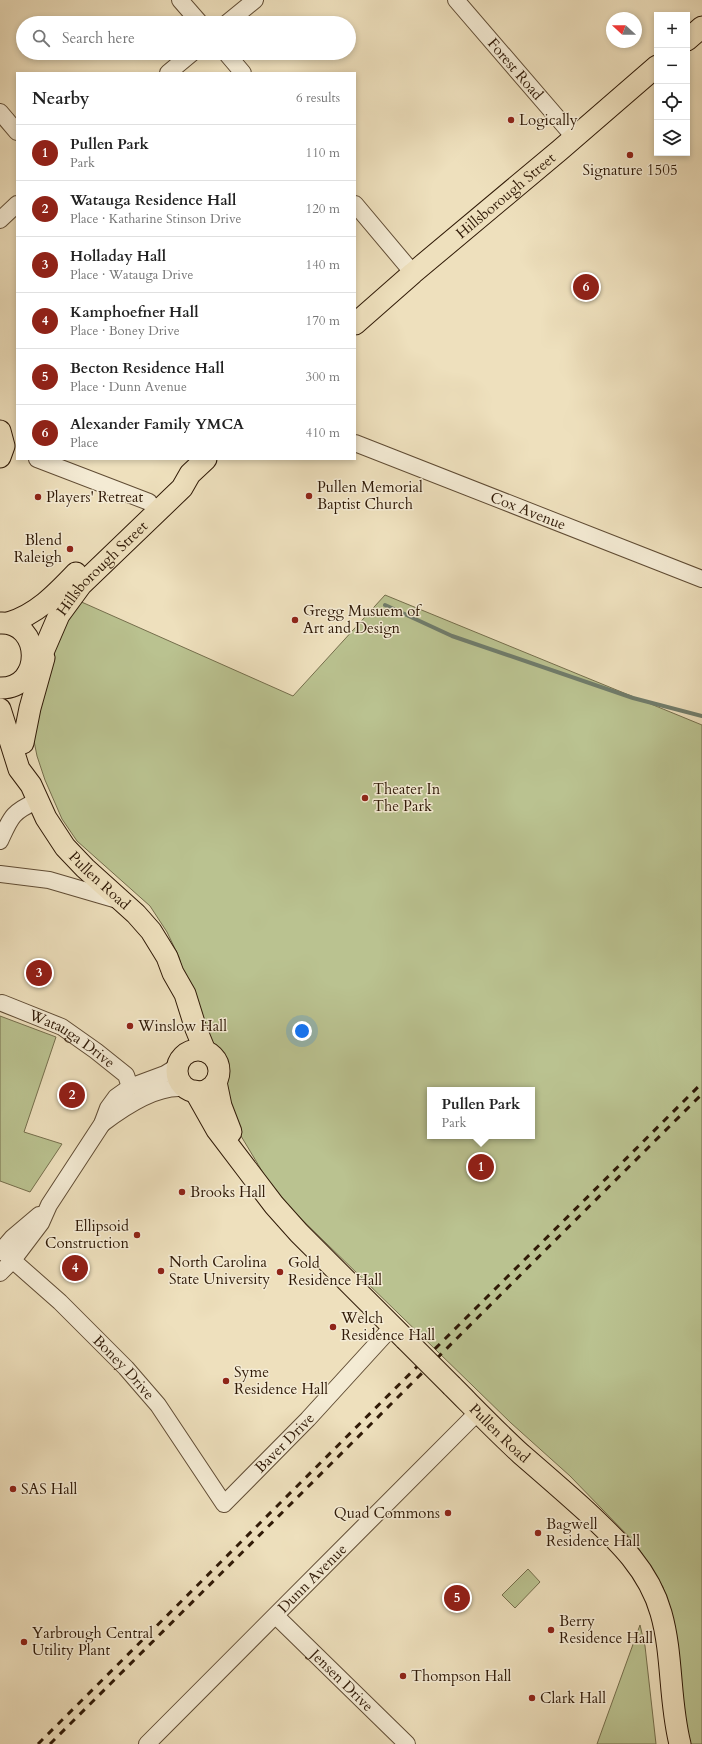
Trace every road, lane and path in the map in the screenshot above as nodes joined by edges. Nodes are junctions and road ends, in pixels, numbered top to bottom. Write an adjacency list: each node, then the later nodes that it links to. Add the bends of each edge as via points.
1 (180, 0): 4 (street)
2 (255, 0): 5 (street)
3 (456, 0): 15 (street, Forest Road)
4 (194, 16)
5 (236, 16)
6 (702, 27): 7 (main road)
7 (690, 37)
8 (184, 60): 11 (street)
9 (232, 60): 12 (street)
10 (654, 69): 15 (main road, Hillsborough Street)
11 (169, 72)
12 (242, 72)
13 (0, 112): 14 (street)
14 (16, 131)
15 (574, 137): 19 (main road, Hillsborough Street)
16 (16, 205): 18 (street)
17 (356, 205): 19 (street)
18 (0, 220)
19 (413, 273): 20 (main road, Hillsborough Street)
20 (356, 323)
21 (356, 443): 26 (street, Cox Avenue)
22 (40, 460): 25 (street)
23 (205, 460): 24 (main road, Hillsborough Street)
24 (190, 474): 25 (main road, Hillsborough Street, via 173,480); 28 (main road, Hillsborough Street, via 182,488 81,585)
25 (149, 502): 27 (main road, Hillsborough Street, via 45,603 29,615)
26 (702, 579)
27 (2, 623): 29 (main road, Pullen Road, via 24,633 30,642 33,652 32,663)
28 (52, 630): 29 (main road, Hillsborough Street, via 40,659); 32 (main road)
29 (25, 677): 30 (main road, via 13,686); 32 (main road, Pullen Road, via 20,719)
30 (0, 688)
31 (0, 711): 33 (main road, Pullen Road, via 19,769)
32 (23, 743): 33 (main road, Pullen Road)
33 (34, 793): 34 (street, via 9,821); 36 (main road, Pullen Road, via 46,818 65,847)
34 (0, 841)
35 (0, 874): 36 (street, via 48,880)
36 (122, 902): 37 (main road, Pullen Road, via 151,931 167,957)
37 (173, 973): 39 (main road, Pullen Road, via 185,994); 40 (main road, Pullen Road, via 175,997 183,1032)
38 (2, 1003): 42 (street, Watauga Drive, via 62,1027 126,1075)
39 (205, 1051): 40 (main road, via 194,1050); 41 (main road, via 215,1057 218,1063 219,1075)
40 (181, 1061): 42 (street, via 165,1074); 43 (main road, via 179,1079)
41 (216, 1082): 43 (main road, via 207,1090); 45 (main road, Pullen Road, via 220,1106)
42 (130, 1088): 44 (street, via 116,1097 108,1108)
43 (191, 1090): 44 (street, via 184,1088 160,1092 134,1102); 45 (main road, Pullen Road)
44 (102, 1124): 46 (street, via 49,1206 13,1237)
45 (240, 1159): 48 (main road, Pullen Road, via 274,1205)
46 (5, 1254): 47 (street); 50 (street, Boney Drive, via 60,1302 126,1368 158,1405)
47 (0, 1273)
48 (398, 1333): 49 (main road, Pullen Road, bridge); 50 (street, Baver Drive)
49 (478, 1412): 51 (street, Dunn Avenue); 54 (main road, Pullen Road, via 623,1546 639,1566 651,1586 664,1625)
50 (224, 1504)
51 (276, 1616): 52 (street, Dunn Avenue); 53 (street, Jensen Drive)
52 (147, 1744)
53 (408, 1744)
54 (680, 1744)

